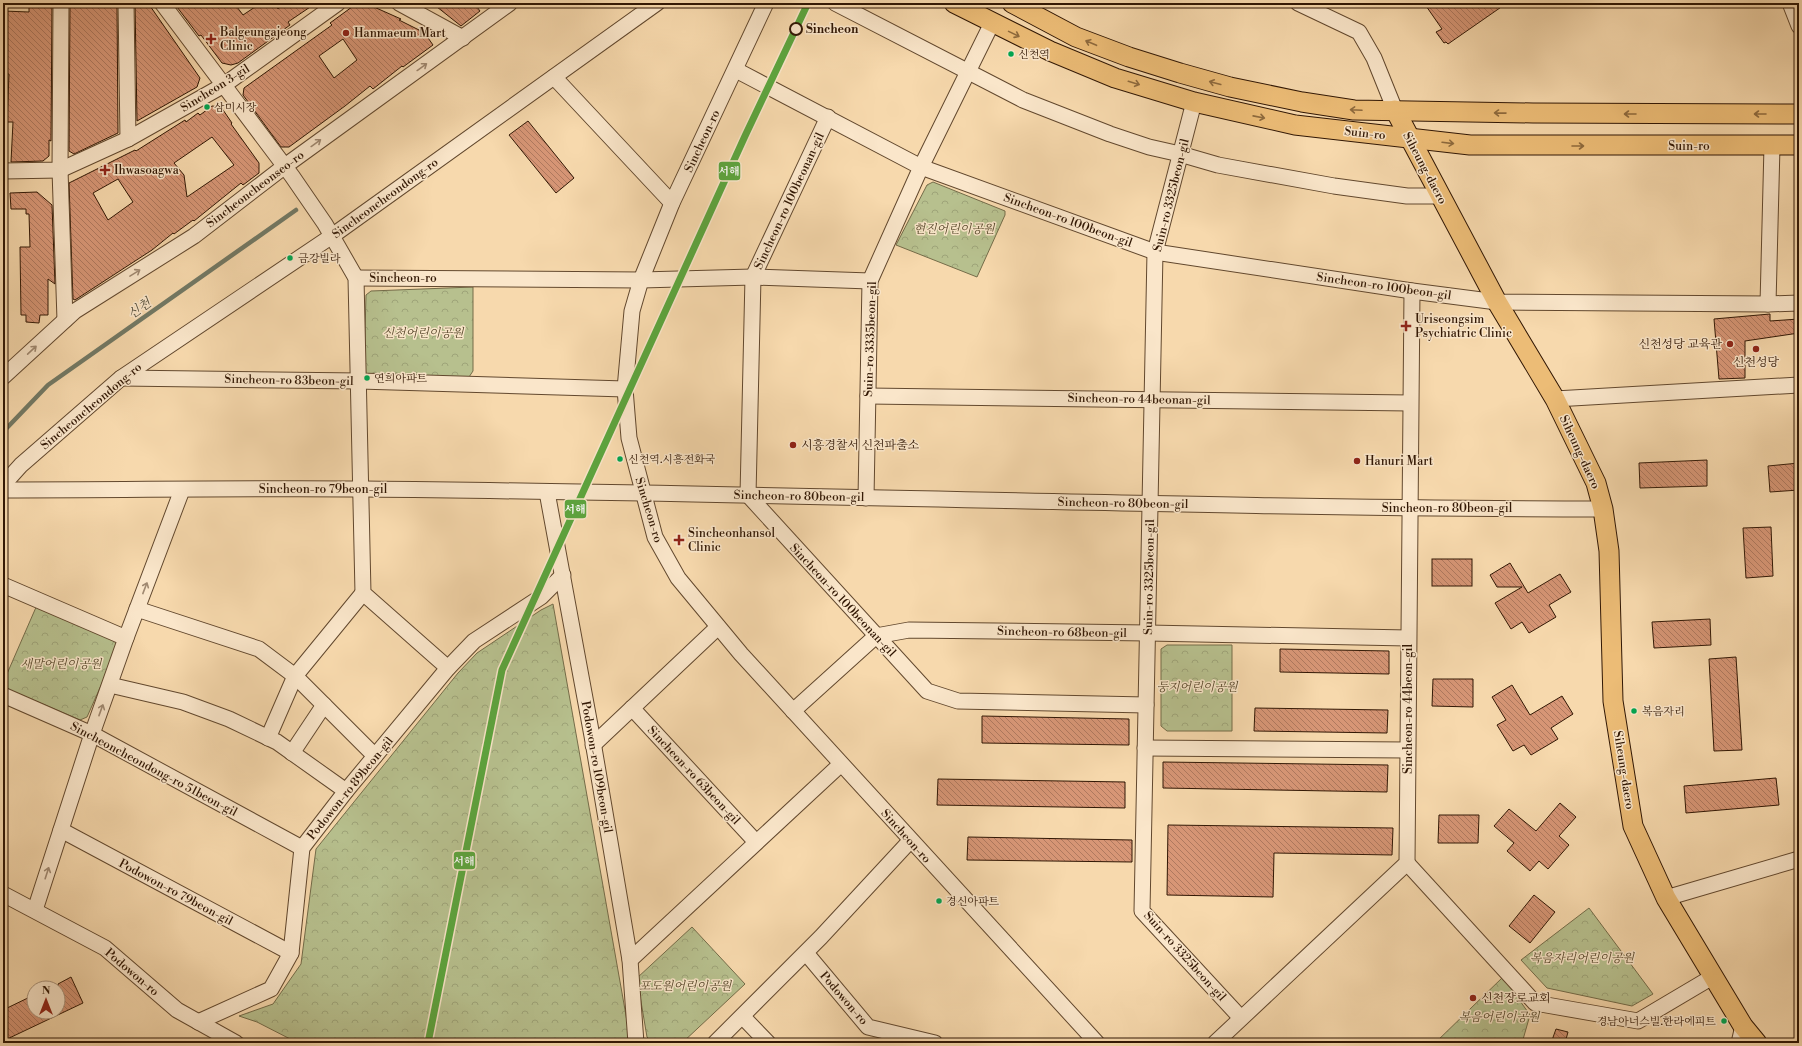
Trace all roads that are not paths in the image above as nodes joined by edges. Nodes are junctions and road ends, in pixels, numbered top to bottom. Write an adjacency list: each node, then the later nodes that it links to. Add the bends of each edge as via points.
1 (61, 3): 31 (street)
2 (126, 3): 26 (street)
3 (162, 3): 20 (street)
4 (338, 3): 20 (street, Sincheon 3-gil)
5 (400, 3): 16 (street)
6 (510, 3): 16 (street, Sincheoncheonseo-ro)
7 (657, 3): 19 (street, Sincheoncheondong-ro)
8 (766, 3): 17 (street, Sincheon-ro)
9 (835, 3): 18 (street)
10 (954, 3): 14 (main road, Suin-ro)
11 (1012, 3): 22 (main road, Suin-ro, one-way to 11, via 1354,110 1230,87 1129,57 1083,40)
12 (1298, 3): 22 (street, via 1359,32 1374,58)
13 (1790, 3): 15 (street)
14 (992, 23): 18 (street, Suin-ro 3335beon-gil); 21 (main road, Suin-ro, one-way to 21, via 1115,78)
15 (1799, 26)
16 (463, 38): 33 (street, Sincheoncheonseo-ro, one-way to 16)
17 (736, 70): 24 (street, Sincheon-ro 100beon-gil); 35 (street, Sincheon-ro)
18 (968, 72): 29 (street, via 1023,100 1103,132); 30 (street, Suin-ro 3335beon-gil)
19 (554, 76): 35 (street); 36 (street, Sincheoncheondong-ro)
20 (224, 85): 26 (street, Sincheon 3-gil); 33 (street)
21 (1194, 102): 25 (main road, Suin-ro, one-way to 25, via 1295,124); 29 (street, Suin-ro 3325beon-gil)
22 (1395, 110): 23 (main road, Suin-ro, one-way to 22); 25 (main road, Siheung-daero)
23 (1799, 114)
24 (828, 117): 30 (street, Sincheon-ro 100beon-gil); 38 (street, Sincheon-ro 100beonan-gil)
25 (1409, 138): 28 (main road, Suin-ro, one-way to 28, via 1470,145); 34 (main road, Siheung-daero)
26 (128, 139): 31 (street, Sincheon 3-gil)
27 (1799, 145): 28 (main road, Suin-ro)
28 (1772, 146): 45 (street)
29 (1180, 154): 34 (street, via 1218,165 1334,186 1407,196); 37 (street, Suin-ro 3325beon-gil)
30 (921, 167): 37 (street, Sincheon-ro 100beon-gil); 41 (street, Suin-ro 3335beon-gil)
31 (60, 170): 32 (street, Sincheon 3-gil); 46 (street)
32 (3, 171)
33 (288, 171): 36 (street); 46 (street, Sincheoncheonseo-ro, one-way to 33)
34 (1440, 196): 43 (main road, Siheung-daero)
35 (672, 203): 40 (street, Sincheon-ro)
36 (329, 230): 39 (street); 48 (street, Sincheoncheondong-ro)
37 (1155, 252): 42 (street, Sincheon-ro 100beon-gil); 54 (street, Suin-ro 3325beon-gil)
38 (753, 277): 40 (street); 41 (street); 62 (street, Sincheon-ro 100beonan-gil)
39 (356, 278): 40 (street, Sincheon-ro); 49 (street)
40 (641, 280): 51 (street, Sincheon-ro, via 632,311)
41 (870, 281): 52 (street, Suin-ro 3335beon-gil)
42 (1412, 292): 43 (street, Sincheon-ro 100beon-gil); 55 (street, Sincheon-ro 44beon-gil)
43 (1497, 302): 45 (street, Sincheon-ro 100beon-gil); 53 (main road, Siheung-daero)
44 (1799, 303): 45 (street, Sincheon-ro 100beon-gil)
45 (1768, 304)
46 (65, 320): 47 (street, Sincheoncheonseo-ro, one-way to 46)
47 (3, 377)
48 (121, 378): 49 (street, Sincheon-ro 83beon-gil); 56 (street, Sincheoncheondong-ro, via 21,465)
49 (359, 381): 51 (street, Sincheon-ro 83beon-gil); 57 (street)
50 (1799, 385): 53 (street)
51 (625, 389): 61 (street, Sincheon-ro, via 629,438)
52 (868, 396): 54 (street, Sincheon-ro 44beonan-gil); 63 (street, Suin-ro 3335beon-gil)
53 (1555, 399): 66 (main road, Siheung-daero, via 1596,483)
54 (1153, 400): 55 (street, Sincheon-ro 44beonan-gil); 64 (street, Suin-ro 3325beon-gil)
55 (1410, 403): 65 (street, Sincheon-ro 44beon-gil)
56 (3, 485)
57 (361, 489): 59 (street, Sincheon-ro 79beon-gil); 60 (street, Sincheon-ro 79beon-gil); 69 (street)
58 (3, 490): 59 (street, Sincheon-ro 79beon-gil)
59 (182, 490): 70 (street, one-way to 59)
60 (547, 492): 61 (street, Sincheon-ro 79beon-gil); 67 (street, Podowon-ro 109beon-gil)
61 (642, 493): 62 (street, Sincheon-ro 80beon-gil); 71 (street, Sincheon-ro, via 655,537 678,578)
62 (748, 495): 63 (street, Sincheon-ro 80beon-gil); 73 (street, Sincheon-ro 100beonan-gil)
63 (866, 498): 64 (street, Sincheon-ro 80beon-gil)
64 (1151, 504): 65 (street, Sincheon-ro 80beon-gil); 72 (street, Suin-ro 3325beon-gil)
65 (1409, 508): 66 (street, Sincheon-ro 80beon-gil); 75 (street, Sincheon-ro 44beon-gil)
66 (1603, 509): 100 (main road, Siheung-daero, via 1609,551 1613,701 1633,826)
67 (563, 575): 76 (street, Podowon-ro 89beon-gil, via 541,597 474,641); 86 (street, Podowon-ro 109beon-gil)
68 (3, 585): 74 (street)
69 (363, 593): 76 (street); 77 (street)
70 (137, 609): 74 (street); 77 (street, via 259,649)
71 (718, 627): 82 (street); 83 (street, Sincheon-ro)
72 (1148, 633): 73 (street, Sincheon-ro 68beon-gil, via 909,630); 75 (street, Sincheon-ro 68beon-gil); 81 (street, Suin-ro 3325beon-gil)
73 (876, 636): 81 (street, Sincheon-ro 100beonan-gil, via 927,690 958,701); 83 (street)
74 (126, 638): 78 (street)
75 (1408, 638): 88 (street, Sincheon-ro 44beon-gil)
76 (448, 668): 90 (street, Podowon-ro 89beon-gil)
77 (295, 676): 80 (street); 85 (street)
78 (110, 685): 84 (street, one-way to 78); 85 (street, via 184,702 229,719)
79 (3, 695): 84 (street, Sincheoncheondong-ro 51beon-gil)
80 (324, 705): 89 (street); 90 (street)
81 (1146, 705): 87 (street, Suin-ro 3325beon-gil)
82 (632, 708): 86 (street); 95 (street, Sincheon-ro 63beon-gil)
83 (793, 711): 91 (street, Sincheon-ro)
84 (92, 734): 93 (street); 96 (street, Sincheoncheondong-ro 51beon-gil)
85 (268, 738): 89 (street)
86 (593, 745): 104 (street, Podowon-ro 109beon-gil)
87 (1146, 748): 88 (street); 107 (street, Suin-ro 3325beon-gil, via 1142,911)
88 (1408, 750): 98 (street, Sincheon-ro 44beon-gil)
89 (292, 753): 92 (street)
90 (375, 756): 92 (street, Podowon-ro 89beon-gil)
91 (841, 764): 94 (street, Sincheon-ro); 95 (street)
92 (346, 791): 96 (street, Podowon-ro 89beon-gil)
93 (61, 830): 101 (street, one-way to 93); 102 (street, Podowon-ro 79beon-gil)
94 (910, 841): 103 (street); 115 (street, Sincheon-ro)
95 (756, 842): 104 (street)
96 (302, 848): 102 (street, Podowon-ro 89beon-gil)
97 (1799, 859): 100 (street)
98 (1407, 863): 105 (street, via 1535,1003 1638,1021); 107 (street)
99 (3, 894): 101 (street, Podowon-ro)
100 (1666, 898): 105 (main road, Siheung-daero)
101 (35, 910): 108 (street, Podowon-ro, via 105,948 177,1010)
102 (291, 953): 108 (street, Podowon-ro 89beon-gil, via 271,990)
103 (806, 953): 106 (street); 114 (street, Podowon-ro, via 868,1027)
104 (630, 960): 111 (street, Podowon-ro 109beon-gil)
105 (1714, 976): 109 (main road, Siheung-daero)
106 (743, 1017): 112 (street); 113 (street)
107 (1241, 1018): 116 (street)
108 (198, 1022): 110 (street, Podowon-ro)
109 (1741, 1035): 117 (main road, Siheung-daero)
110 (236, 1043)
111 (636, 1043)
112 (715, 1043)
113 (768, 1043)
114 (936, 1043)
115 (1097, 1043)
116 (1215, 1043)
117 (1757, 1043)

